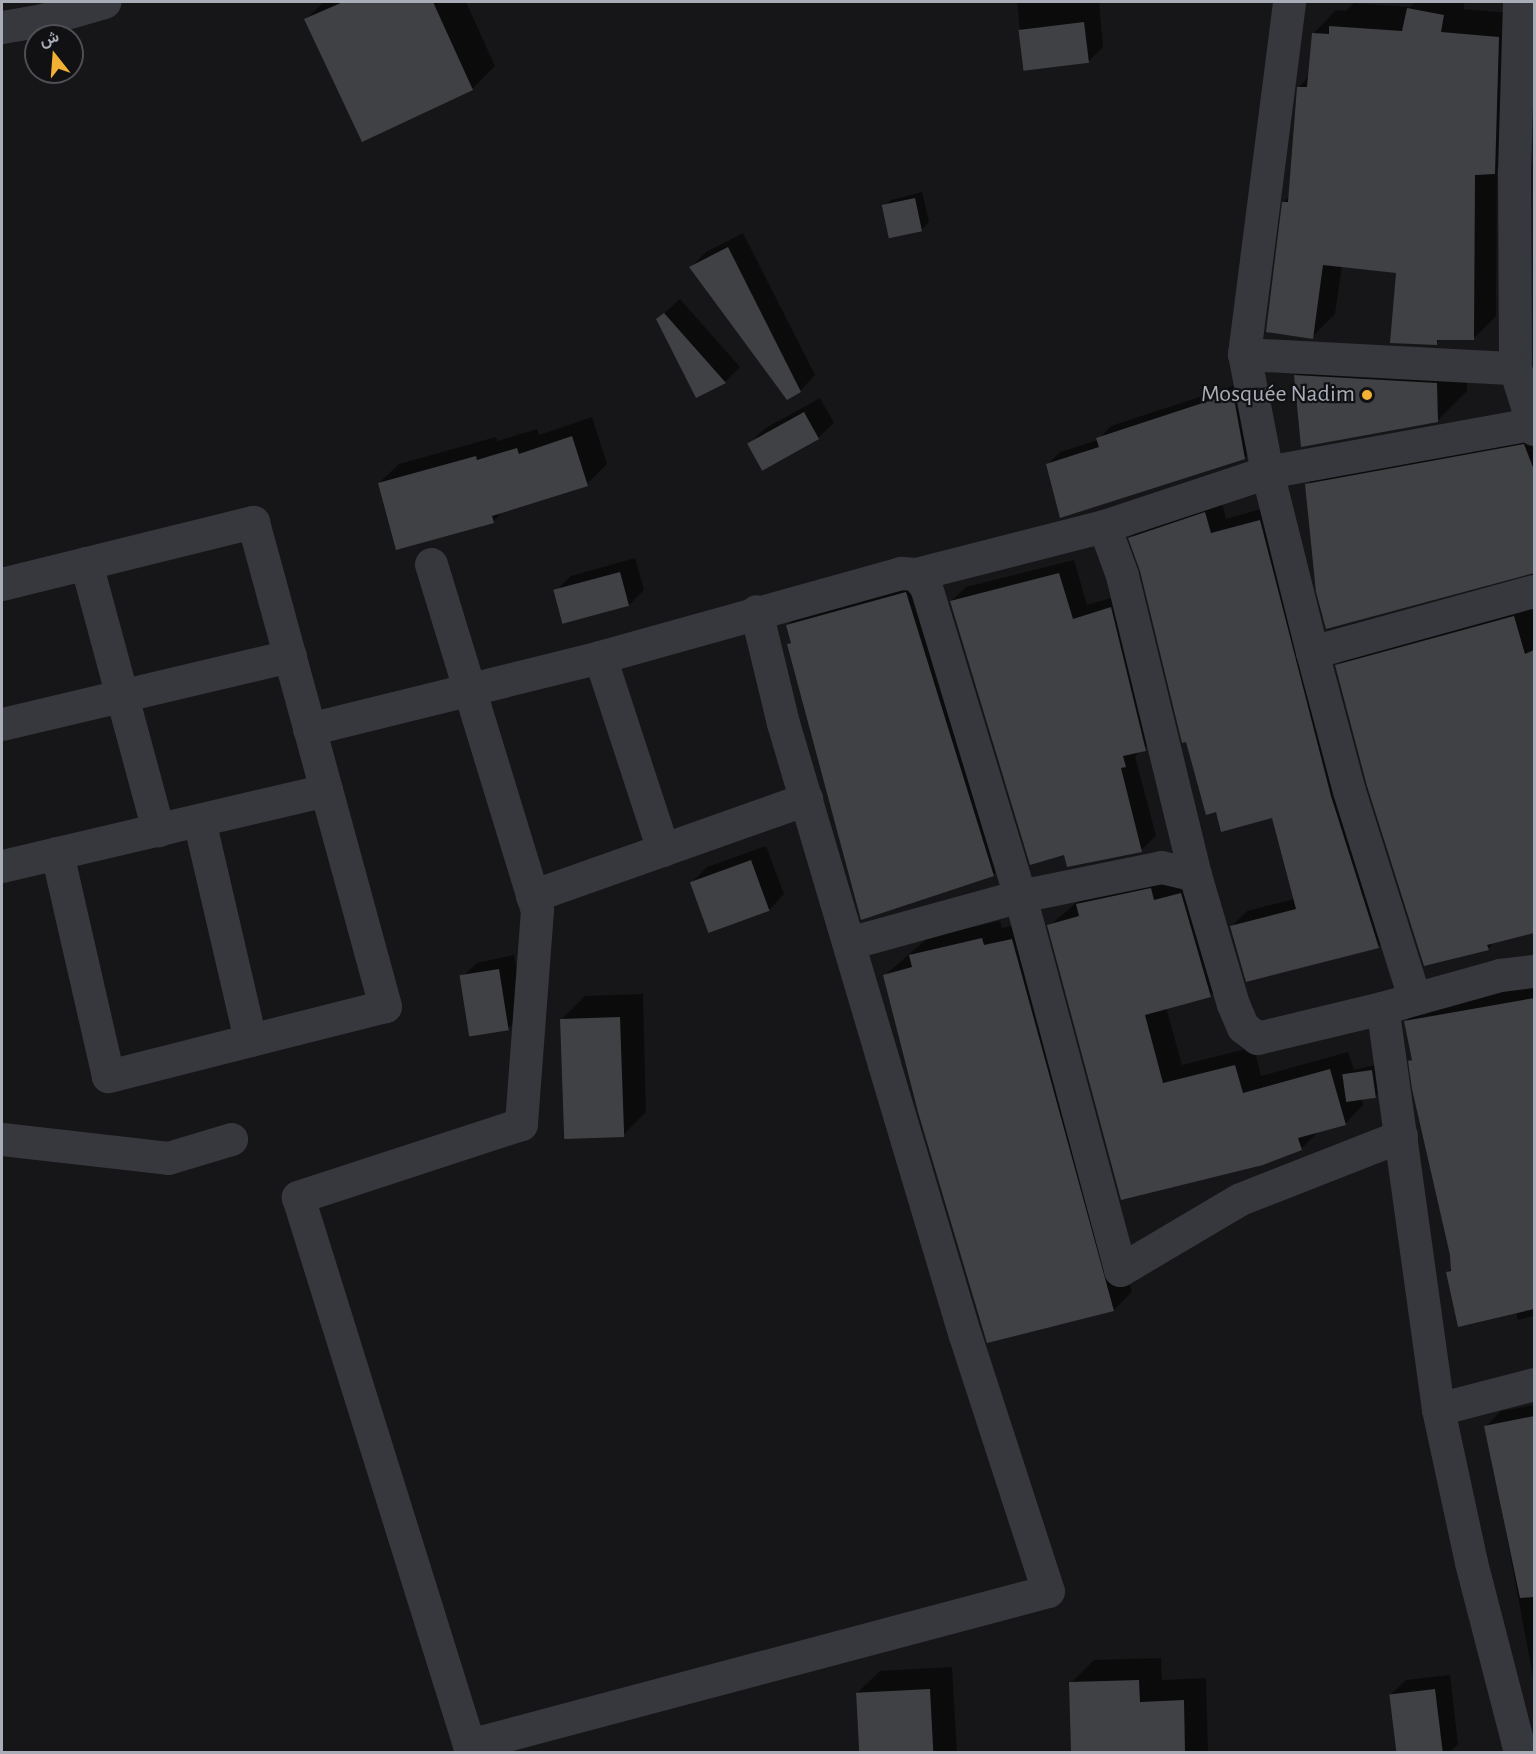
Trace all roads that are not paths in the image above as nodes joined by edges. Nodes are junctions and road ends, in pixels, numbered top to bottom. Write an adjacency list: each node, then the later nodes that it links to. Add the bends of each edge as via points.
1 (104, 2): 4 (street)
2 (1288, 2): 5 (street)
3 (1519, 2): 6 (street, via 1514,171)
4 (2, 27)
5 (1245, 354): 6 (street); 8 (street)
6 (1515, 368): 7 (street)
7 (1533, 427): 8 (street)
8 (1267, 472): 9 (street); 16 (street)
9 (1104, 526): 12 (street); 30 (street, via 1122,575)
10 (86, 563): 13 (street); 17 (street, via 254,522); 20 (street)
11 (431, 564): 19 (street)
12 (916, 574): 15 (street, via 901,573); 32 (street, via 926,587)
13 (2, 584)
14 (1534, 591): 16 (street)
15 (756, 611): 18 (street); 24 (street)
16 (1312, 652): 35 (street, via 1349,791)
17 (290, 656): 20 (street); 22 (street)
18 (600, 657): 19 (street); 27 (street)
19 (469, 689): 22 (street); 31 (street)
20 (122, 696): 21 (street); 26 (street)
21 (2, 724)
22 (309, 729): 23 (street)
23 (326, 790): 25 (street); 37 (street, via 385,1006)
24 (806, 799): 27 (street); 33 (street)
25 (199, 820): 26 (street); 37 (street)
26 (158, 830): 28 (street)
27 (663, 850): 31 (street)
28 (57, 853): 29 (street); 37 (street, via 108,1077)
29 (2, 866)
30 (1194, 874): 32 (street, via 1161,867); 36 (street, via 1233,1004 1243,1027 1257,1038)
31 (532, 896): 33 (street, via 537,910 521,1124 298,1197 469,1745 1048,1591 965,1336)
32 (1020, 896): 33 (street); 38 (street, via 1120,1270 1240,1199)
33 (849, 943)
34 (1534, 970): 35 (street)
35 (1414, 997): 36 (street)
36 (1382, 1008): 38 (street)
37 (250, 1040)
38 (1401, 1136): 42 (street)
39 (2, 1139): 40 (street, via 168,1158)
40 (231, 1139)
41 (1534, 1384): 42 (street)
42 (1438, 1408): 43 (street, via 1471,1562)
43 (1520, 1752)

